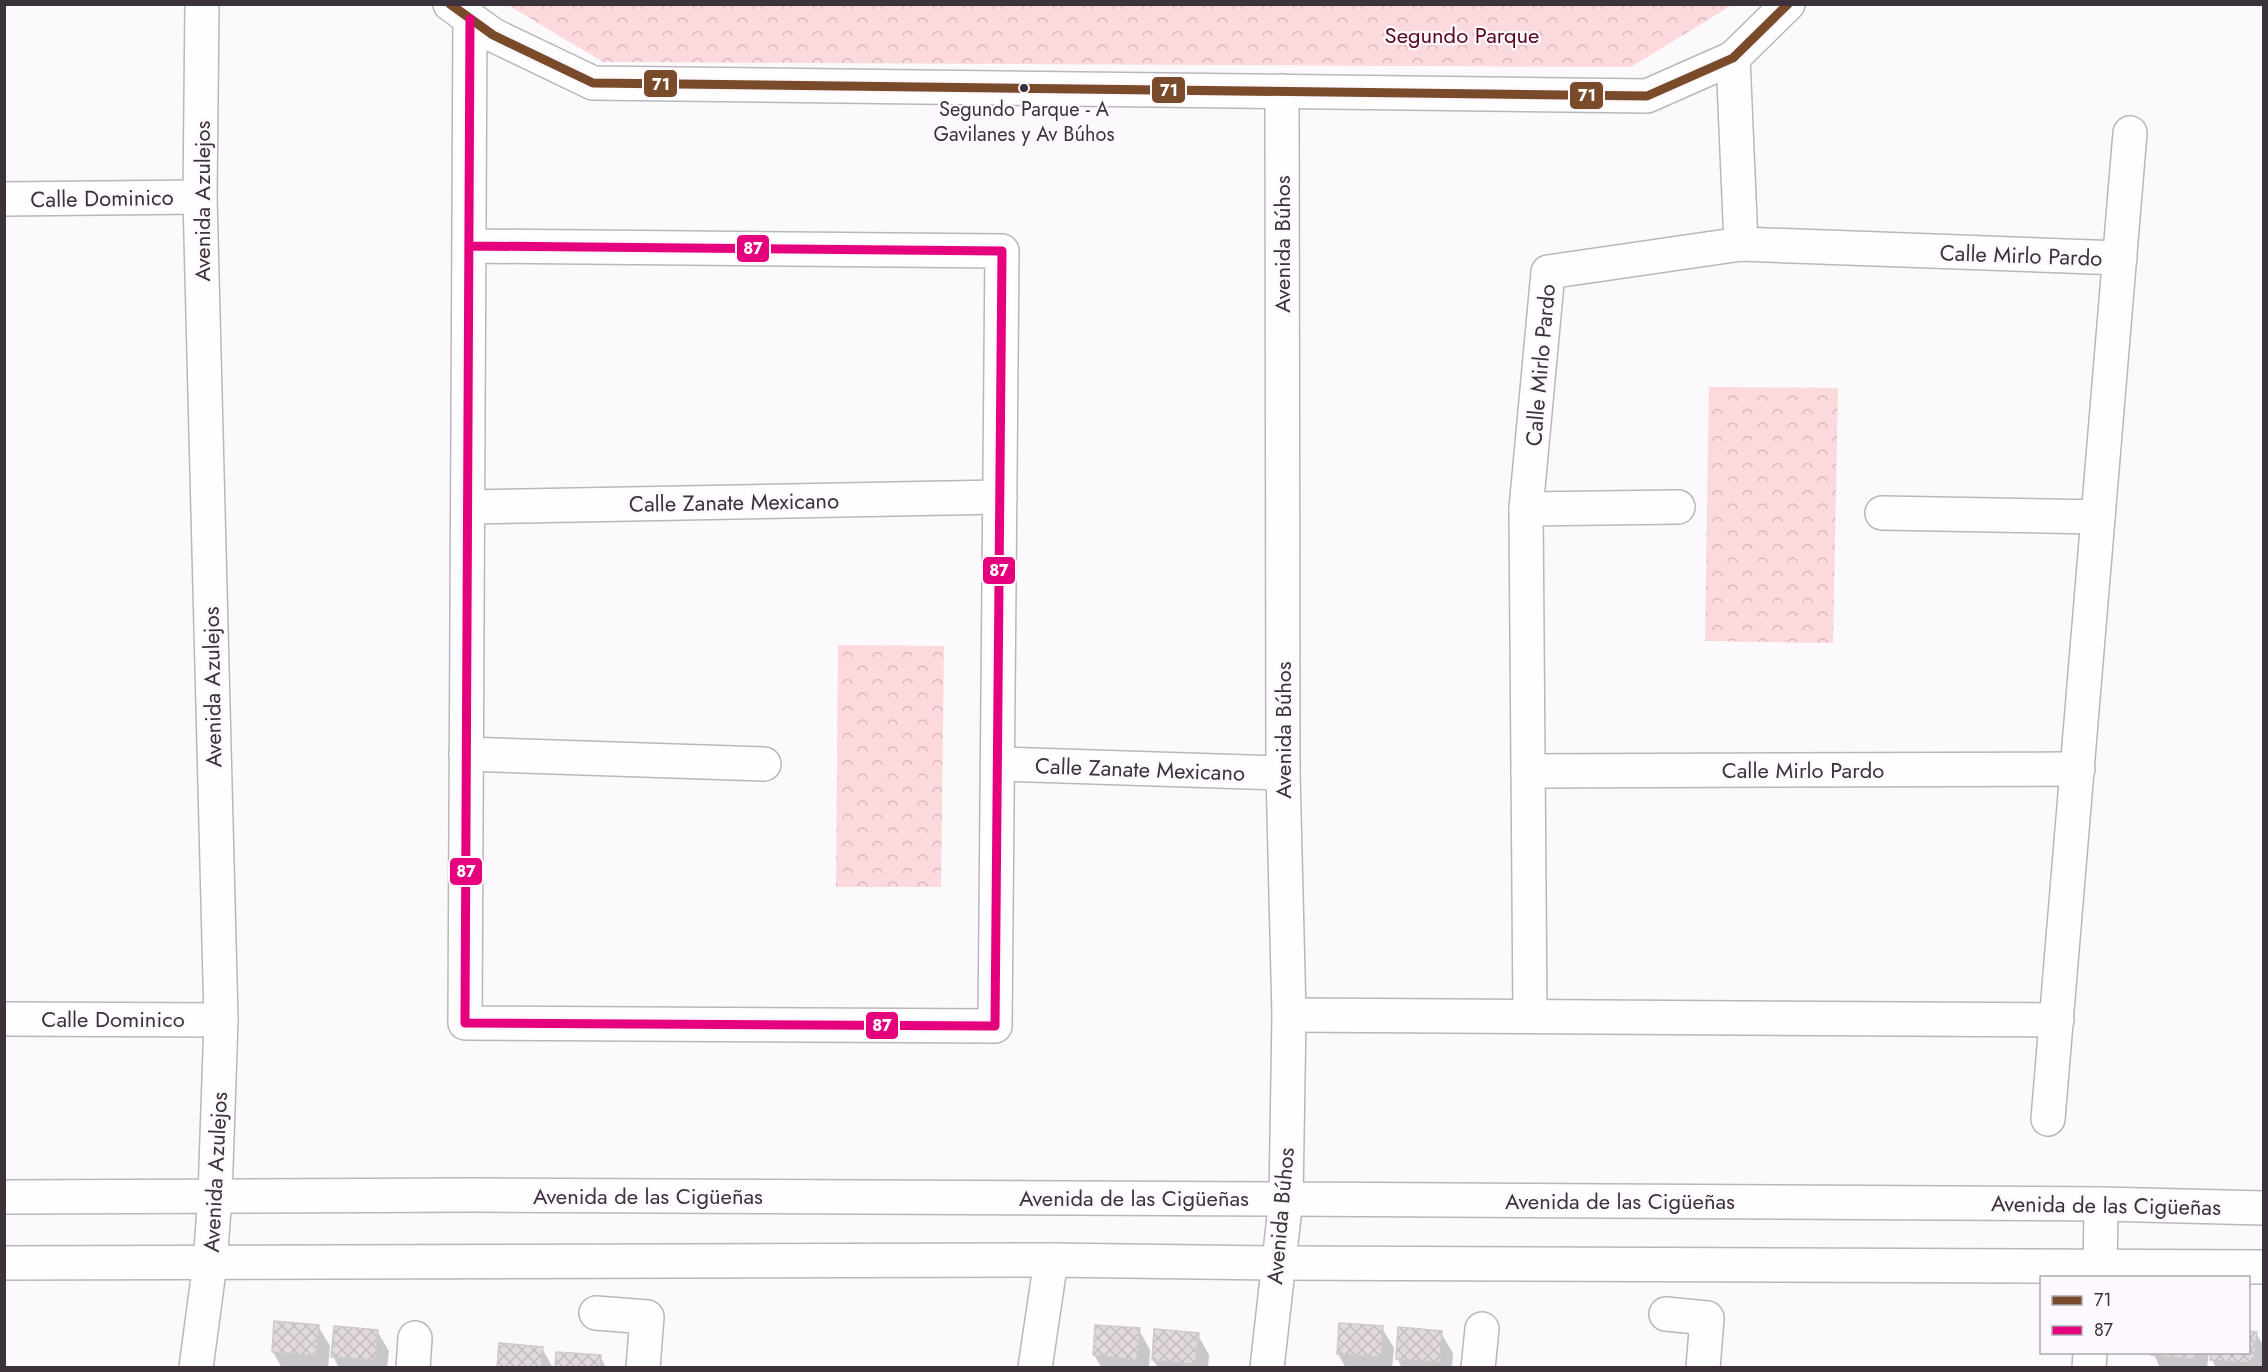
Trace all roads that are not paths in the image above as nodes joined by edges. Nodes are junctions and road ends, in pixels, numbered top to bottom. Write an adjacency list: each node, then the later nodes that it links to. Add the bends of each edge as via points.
1 (202, 4): 7 (street, Avenida Azulejos)
2 (1788, 4): 4 (street)
3 (460, 12): 5 (street, via 493,35 593,83); 10 (street)
4 (1733, 58): 5 (street, via 1647,96); 9 (street)
5 (1282, 91): 23 (street, Avenida Búhos)
6 (2130, 133): 11 (street, Calle Mirlo Pardo)
7 (200, 197): 8 (street, Calle Dominico); 27 (street, Avenida Azulejos)
8 (4, 200)
9 (1742, 244): 11 (street, Calle Mirlo Pardo); 15 (street, Calle Mirlo Pardo, via 1548,272)
10 (469, 246): 12 (street, via 1002,251); 13 (street)
11 (2120, 258): 17 (street, Calle Mirlo Pardo)
12 (1000, 497): 13 (street, Calle Zanate Mexicano); 20 (street)
13 (468, 507): 18 (street)
14 (1678, 507): 15 (street)
15 (1526, 509): 22 (street, Calle Mirlo Pardo)
16 (1882, 513): 17 (street)
17 (2098, 518): 21 (street, Calle Mirlo Pardo)
18 (466, 754): 19 (street); 20 (street, via 465,1023 995,1026)
19 (764, 764)
20 (998, 764): 23 (street, Calle Zanate Mexicano)
21 (2078, 769): 22 (street, Calle Mirlo Pardo); 28 (street, Calle Mirlo Pardo)
22 (1528, 771): 25 (street, Calle Mirlo Pardo)
23 (1283, 774): 24 (street, Avenida Búhos)
24 (1289, 1016): 25 (street); 32 (street, Avenida Búhos)
25 (1530, 1016): 28 (street)
26 (4, 1019): 27 (street, Calle Dominico)
27 (221, 1020): 30 (street, Avenida Azulejos)
28 (2057, 1020): 29 (street, Calle Mirlo Pardo)
29 (2048, 1119)
30 (215, 1196): 31 (street, Avenida de las Cigüeñas); 32 (street, Avenida de las Cigüeñas); 37 (street, Avenida Azulejos)
31 (4, 1197)
32 (1286, 1199): 33 (street, Avenida de las Cigüeñas); 38 (street, Avenida Búhos)
33 (2101, 1204): 34 (street, Avenida de las Cigüeñas); 40 (street)
34 (2264, 1208)
35 (1051, 1260): 37 (street); 38 (street); 46 (street)
36 (4, 1263): 37 (street)
37 (210, 1263): 44 (street, Avenida Azulejos)
38 (1278, 1263): 40 (street); 47 (street, Avenida Búhos)
39 (2264, 1267): 40 (street)
40 (2100, 1272)
41 (596, 1313): 45 (street, via 647,1317)
42 (1666, 1314): 49 (street, via 1707,1318)
43 (1482, 1329): 48 (street)
44 (196, 1368)
45 (643, 1368)
46 (1035, 1368)
47 (1267, 1368)
48 (1478, 1368)
49 (1703, 1368)

